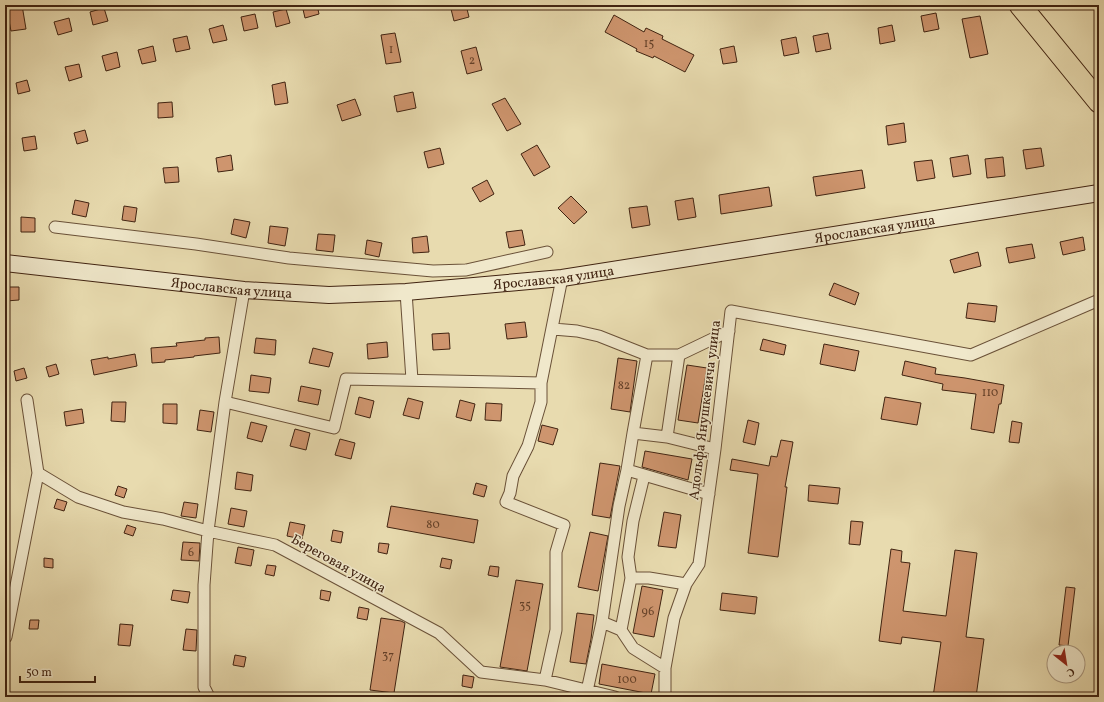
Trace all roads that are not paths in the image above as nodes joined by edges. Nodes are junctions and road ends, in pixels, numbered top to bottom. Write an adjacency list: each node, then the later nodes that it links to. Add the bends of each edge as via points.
1 (1020, 5): 2 (highway)
2 (1099, 102)
3 (1099, 193): 7 (main road, Ярославская улица)
4 (55, 227): 5 (street, via 289,258 433,271 466,270)
5 (547, 252)
6 (5, 263): 8 (main road, Ярославская улица)
7 (562, 278): 9 (main road, Ярославская улица); 11 (street)
8 (244, 290): 9 (main road, Ярославская улица, via 329,295); 18 (street)
9 (406, 292): 15 (street)
10 (1099, 300): 12 (street, Адольфа Янушкевича улица, via 971,355 731,311)
11 (552, 329): 13 (street, via 599,336); 16 (street)
12 (729, 331): 14 (street); 21 (street, Адольфа Янушкевича улица)
13 (647, 355): 14 (street); 19 (street)
14 (678, 355): 20 (street)
15 (412, 380): 16 (street); 18 (street, via 346,379 334,428)
16 (541, 383): 33 (street, via 540,402 528,446 513,476 506,502 564,525 556,552 556,630)
17 (27, 400): 23 (street)
18 (225, 402): 26 (street)
19 (633, 433): 20 (street); 22 (street)
20 (667, 437): 21 (street)
21 (715, 449): 25 (street, Адольфа Янушкевича улица)
22 (627, 470): 24 (street); 29 (street, via 619,506)
23 (38, 473): 26 (street, Береговая улица, via 78,497 123,512); 31 (street)
24 (644, 476): 25 (street); 27 (street, via 633,521 628,557)
25 (709, 494): 28 (street, Адольфа Янушкевича улица, via 699,564)
26 (208, 531): 33 (street, Береговая улица, via 275,545 439,634 480,672); 35 (street, via 204,585 204,687)
27 (631, 578): 28 (street); 30 (street)
28 (686, 584): 32 (street, Адольфа Янушкевича улица, via 674,618)
29 (602, 622): 30 (street); 34 (street)
30 (621, 630): 32 (street, via 633,648)
31 (6, 637)
32 (665, 668): 37 (street, Адольфа Янушкевича улица)
33 (545, 680): 34 (street, Береговая улица)
34 (587, 691): 36 (street, Береговая улица)
35 (209, 697)
36 (615, 697)
37 (665, 697)

